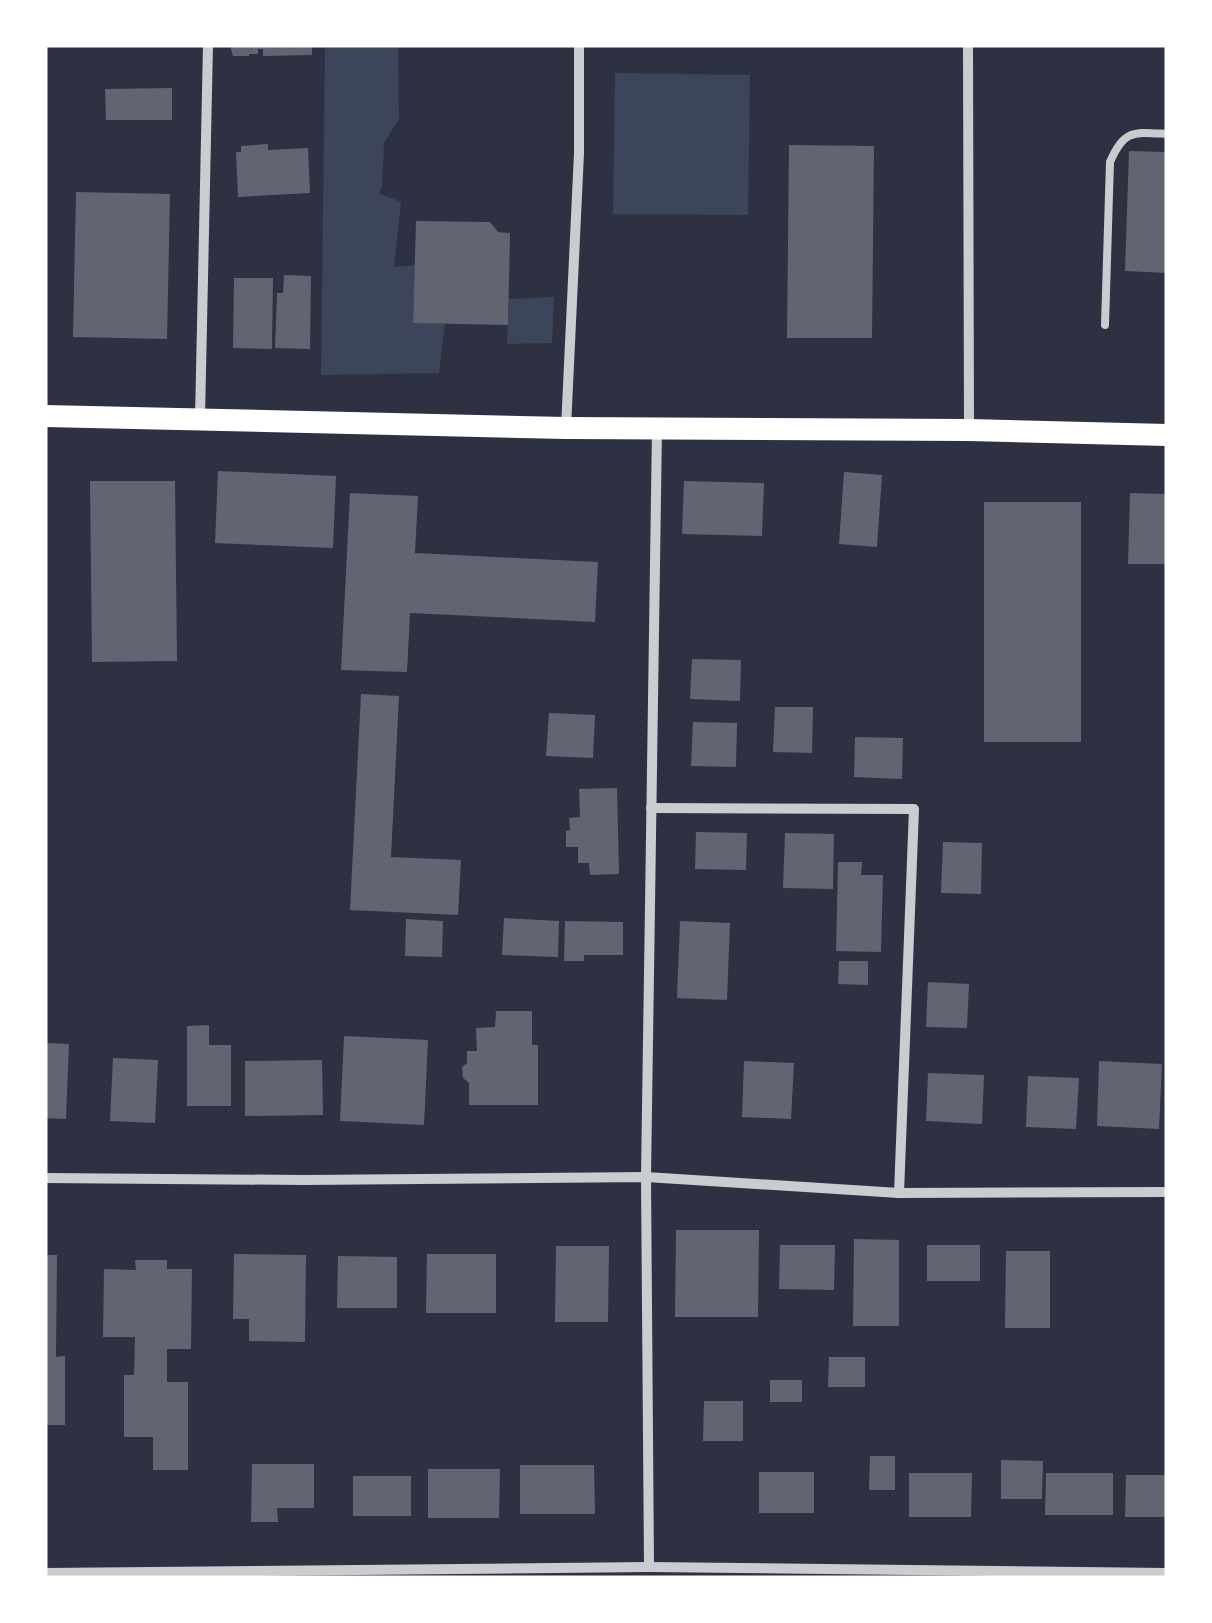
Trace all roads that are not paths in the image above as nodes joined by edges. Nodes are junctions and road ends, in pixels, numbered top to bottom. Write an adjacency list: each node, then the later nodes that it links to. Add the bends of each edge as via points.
1 (208, 45): 7 (street)
2 (579, 45): 9 (street)
3 (968, 45): 10 (street)
4 (1167, 134): 5 (lane, via 1129,134 1110,162)
5 (1105, 325)
6 (45, 416): 7 (main road)
7 (200, 418): 9 (main road)
8 (657, 427): 9 (main road); 10 (main road); 12 (street)
9 (566, 428)
10 (969, 430): 11 (main road)
11 (1167, 435)
12 (651, 808): 13 (street); 16 (street, via 914,809)
13 (646, 1177): 14 (street); 16 (street); 17 (street)
14 (45, 1178)
15 (1167, 1192): 16 (street)
16 (899, 1193)
17 (649, 1567): 18 (street); 21 (street)
18 (800, 1572): 20 (street)
19 (45, 1573): 22 (street)
20 (1167, 1573)
21 (492, 1574): 22 (street)
22 (166, 1575)

